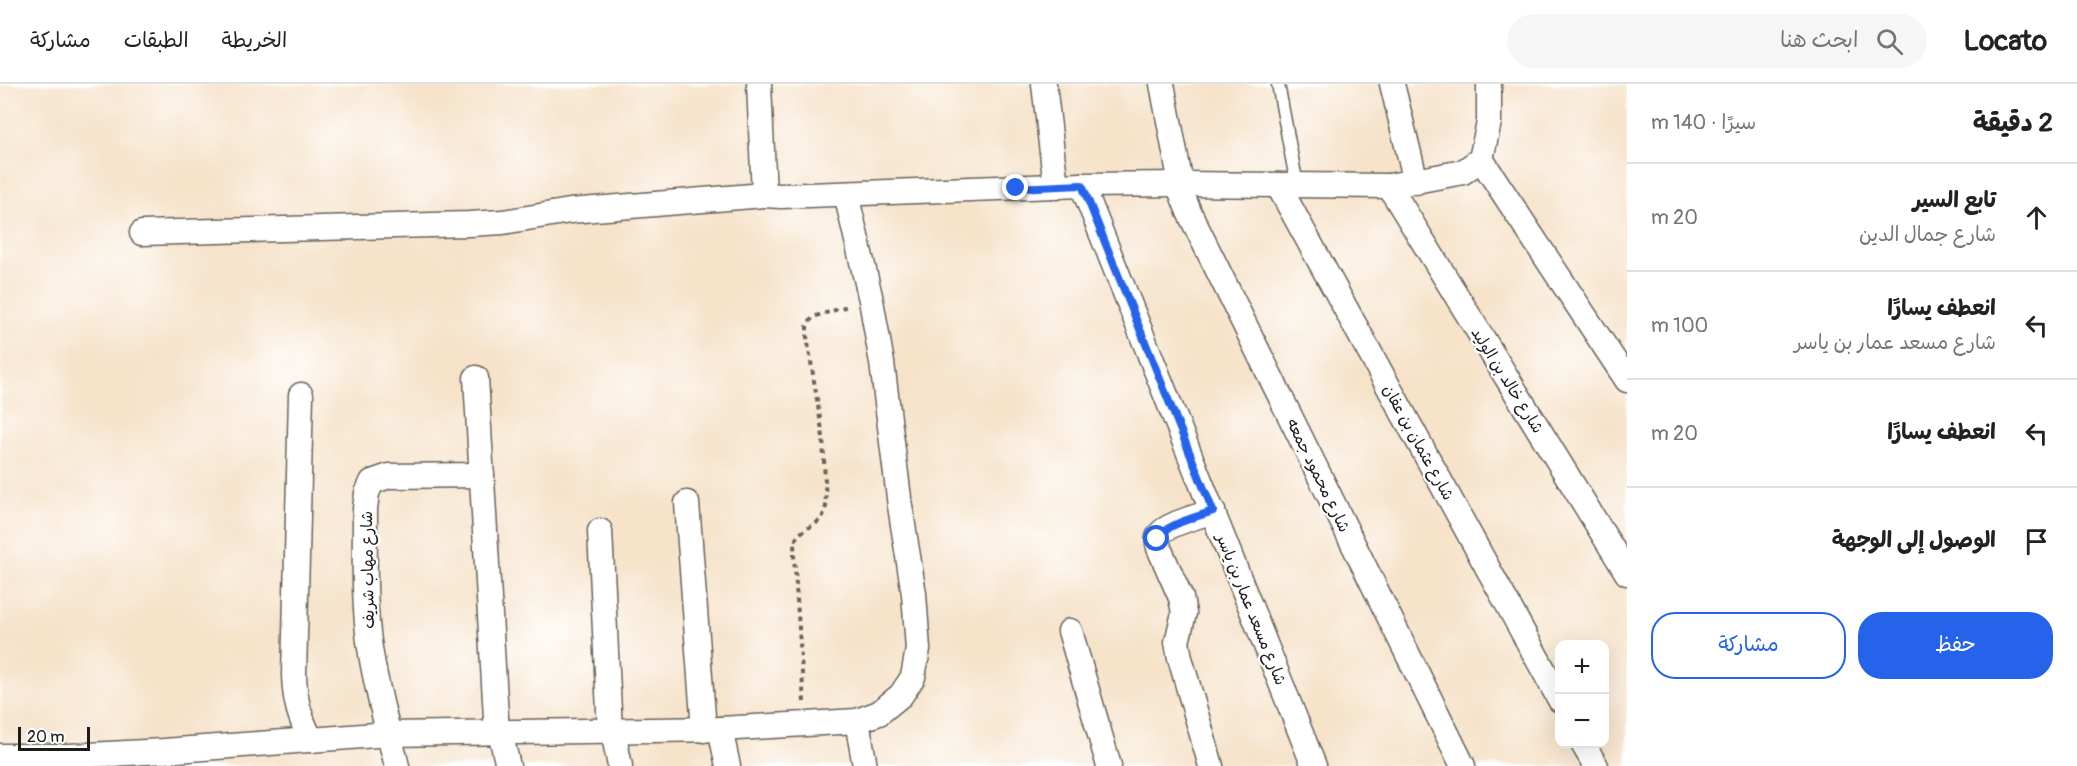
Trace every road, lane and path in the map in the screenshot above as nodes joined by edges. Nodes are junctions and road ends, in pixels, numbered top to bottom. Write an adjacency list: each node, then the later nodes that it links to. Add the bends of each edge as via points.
1 (759, 84): 15 (street)
2 (1044, 84): 13 (street)
3 (1162, 84): 9 (street, شارع محمود جمعه)
4 (1278, 84): 11 (lane)
5 (1392, 84): 8 (street)
6 (1489, 84): 7 (street, via 1489,122)
7 (1481, 159): 8 (street, via 1463,172); 19 (street)
8 (1416, 182): 12 (street)
9 (1179, 184): 10 (street); 11 (street); 47 (street, شارع محمود جمعه, via 1189,212)
10 (1082, 185): 13 (street); 23 (street, شارع مسعد عمار بن ياسر)
11 (1288, 185): 12 (street); 27 (street, شارع عثمان بن عفان)
12 (1389, 186): 25 (street, شارع خالد بن الوليد)
13 (1056, 187): 14 (street)
14 (846, 194): 15 (street); 17 (street)
15 (764, 195): 16 (street, via 570,211 503,222)
16 (142, 233)
17 (870, 300): 28 (street, via 914,594 918,649 914,677 901,695 879,713); 29 (path, via 813,317 807,326 823,437 826,506 824,516 795,542)
18 (476, 378): 21 (street)
19 (1627, 380)
20 (301, 395): 34 (street, via 294,675 295,699)
21 (482, 475): 32 (street); 33 (street, شارع مهاب شريف, via 389,476 372,482 367,493 366,614)
22 (687, 503): 30 (street)
23 (1213, 511): 45 (street, via 1168,528 1157,539 1181,598 1184,613 1177,642); 46 (street, شارع مسعد عمار بن ياسر)
24 (600, 531): 31 (street)
25 (1627, 573)
26 (1070, 631): 44 (street)
27 (1557, 694)
28 (857, 721): 29 (street); 43 (street)
29 (806, 724): 30 (street)
30 (712, 729): 31 (street); 42 (street)
31 (611, 731): 32 (street); 41 (street)
32 (499, 733): 33 (street); 40 (street)
33 (389, 734): 34 (street); 39 (street, شارع مهاب شريف)
34 (310, 740): 37 (street)
35 (1585, 748): 48 (street)
36 (0, 756): 38 (street)
37 (166, 759): 38 (street)
38 (71, 761)
39 (397, 766)
40 (508, 766)
41 (620, 766)
42 (728, 766)
43 (865, 766)
44 (1109, 766)
45 (1211, 766)
46 (1314, 766)
47 (1463, 766)
48 (1596, 766)

